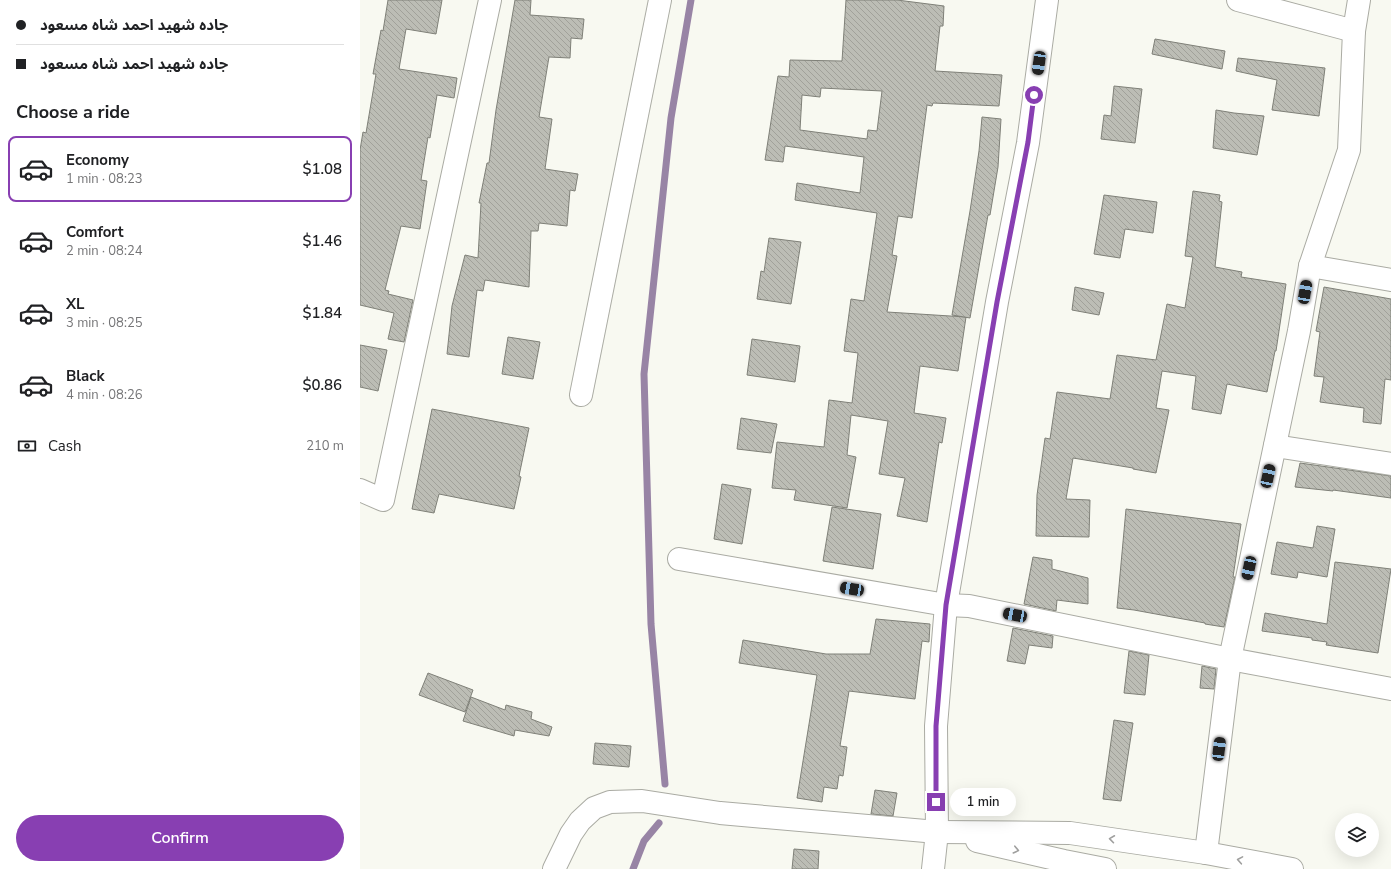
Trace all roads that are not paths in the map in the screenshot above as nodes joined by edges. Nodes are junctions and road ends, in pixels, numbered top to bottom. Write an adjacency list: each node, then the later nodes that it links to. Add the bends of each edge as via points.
1 (490, 0): 12 (street, via 383,500)
2 (660, 0): 9 (street)
3 (1047, 0): 14 (street, via 1028,142 997,302)
4 (1238, 0): 6 (street)
5 (1359, 0): 6 (street)
6 (1354, 31): 7 (street, via 1349,150)
7 (1310, 266): 8 (street); 10 (street)
8 (1391, 280)
9 (581, 395)
10 (1275, 446): 11 (street); 15 (street)
11 (1391, 464)
12 (360, 490)
13 (679, 559): 14 (street)
14 (946, 605): 15 (street, via 969,606); 17 (street, via 936,726)
15 (1230, 659): 16 (street); 18 (street)
16 (1391, 689)
17 (937, 832): 18 (street, one-way to 17, via 1070,833); 19 (street, via 720,812 642,801 610,802 594,808 580,820); 20 (street); 21 (street, one-way to 21)
18 (1206, 853): 22 (street, one-way to 18)
19 (554, 869)
20 (933, 869)
21 (1105, 869)
22 (1292, 869)

